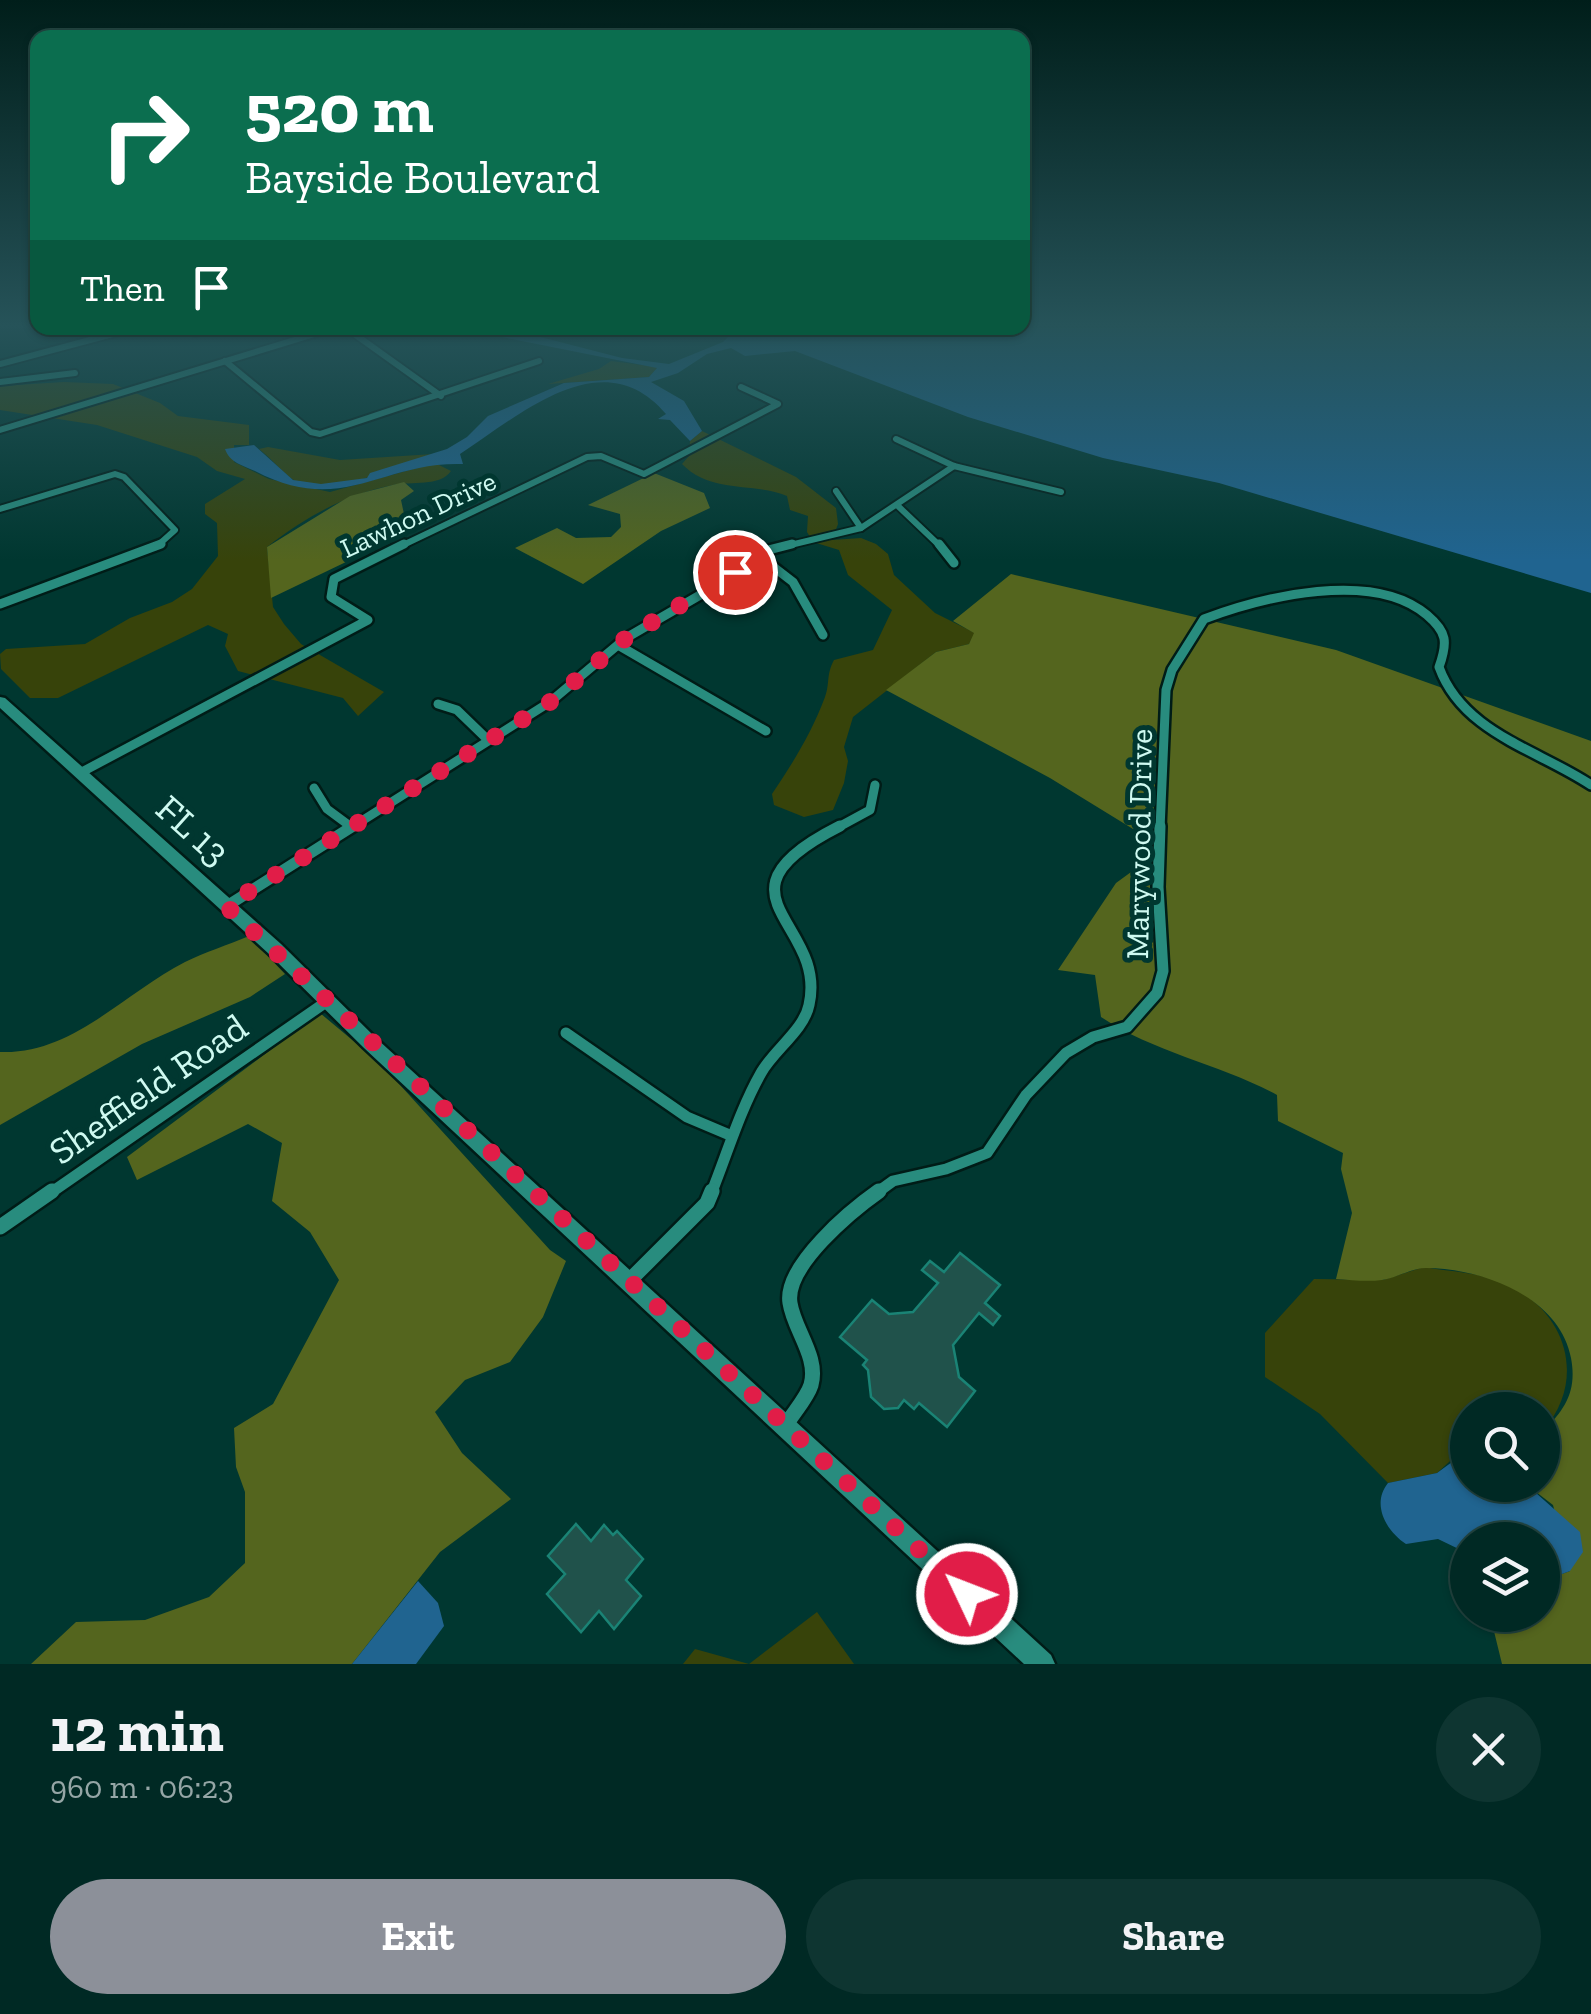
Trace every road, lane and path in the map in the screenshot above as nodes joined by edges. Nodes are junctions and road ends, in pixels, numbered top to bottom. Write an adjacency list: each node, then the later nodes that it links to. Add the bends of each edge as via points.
1 (79, 406): 5 (street)
2 (279, 406): 3 (street, via 311,432 338,431)
3 (413, 406)
4 (775, 406): 22 (street, Lawhon Drive, via 644,474 591,456 344,573 332,583 331,597 368,620)
5 (0, 430)
6 (896, 439): 7 (street)
7 (954, 466): 9 (street); 10 (street)
8 (836, 491): 12 (street)
9 (1061, 492)
10 (898, 506): 12 (street); 14 (street)
11 (0, 508): 15 (street, via 115,474 175,530 159,546)
12 (862, 528): 13 (street)
13 (758, 555): 16 (street, via 793,582); 17 (street)
14 (954, 563)
15 (0, 604)
16 (823, 635)
17 (618, 645): 20 (street); 21 (street, via 550,702)
18 (0, 700): 22 (main road, FL 13)
19 (438, 704): 21 (street, via 464,716)
20 (766, 730)
21 (488, 740): 26 (street)
22 (80, 773): 27 (main road, FL 13)
23 (1591, 784): 33 (street, Marywood Drive, via 1499,734 1460,703 1441,678 1444,632 1409,605 1306,592 1204,619 1166,690 1158,888 1163,970 1153,1000 1127,1027 1066,1053 1026,1095 987,1153 893,1181 844,1216 793,1278 788,1301 810,1358 811,1384)
24 (875, 785): 30 (street, via 870,810 834,826 779,873 773,902 808,958 813,998 760,1072)
25 (314, 788): 26 (street, via 327,809)
26 (350, 826): 27 (street)
27 (226, 906): 28 (main road, FL 13)
28 (329, 1000): 31 (street, Sheffield Road); 32 (main road, FL 13)
29 (566, 1033): 30 (street, via 682,1115)
30 (732, 1136): 32 (street, via 707,1203)
31 (0, 1227)
32 (629, 1281): 33 (main road, FL 13)
33 (786, 1425): 34 (main road, FL 13)
34 (1042, 1664)

